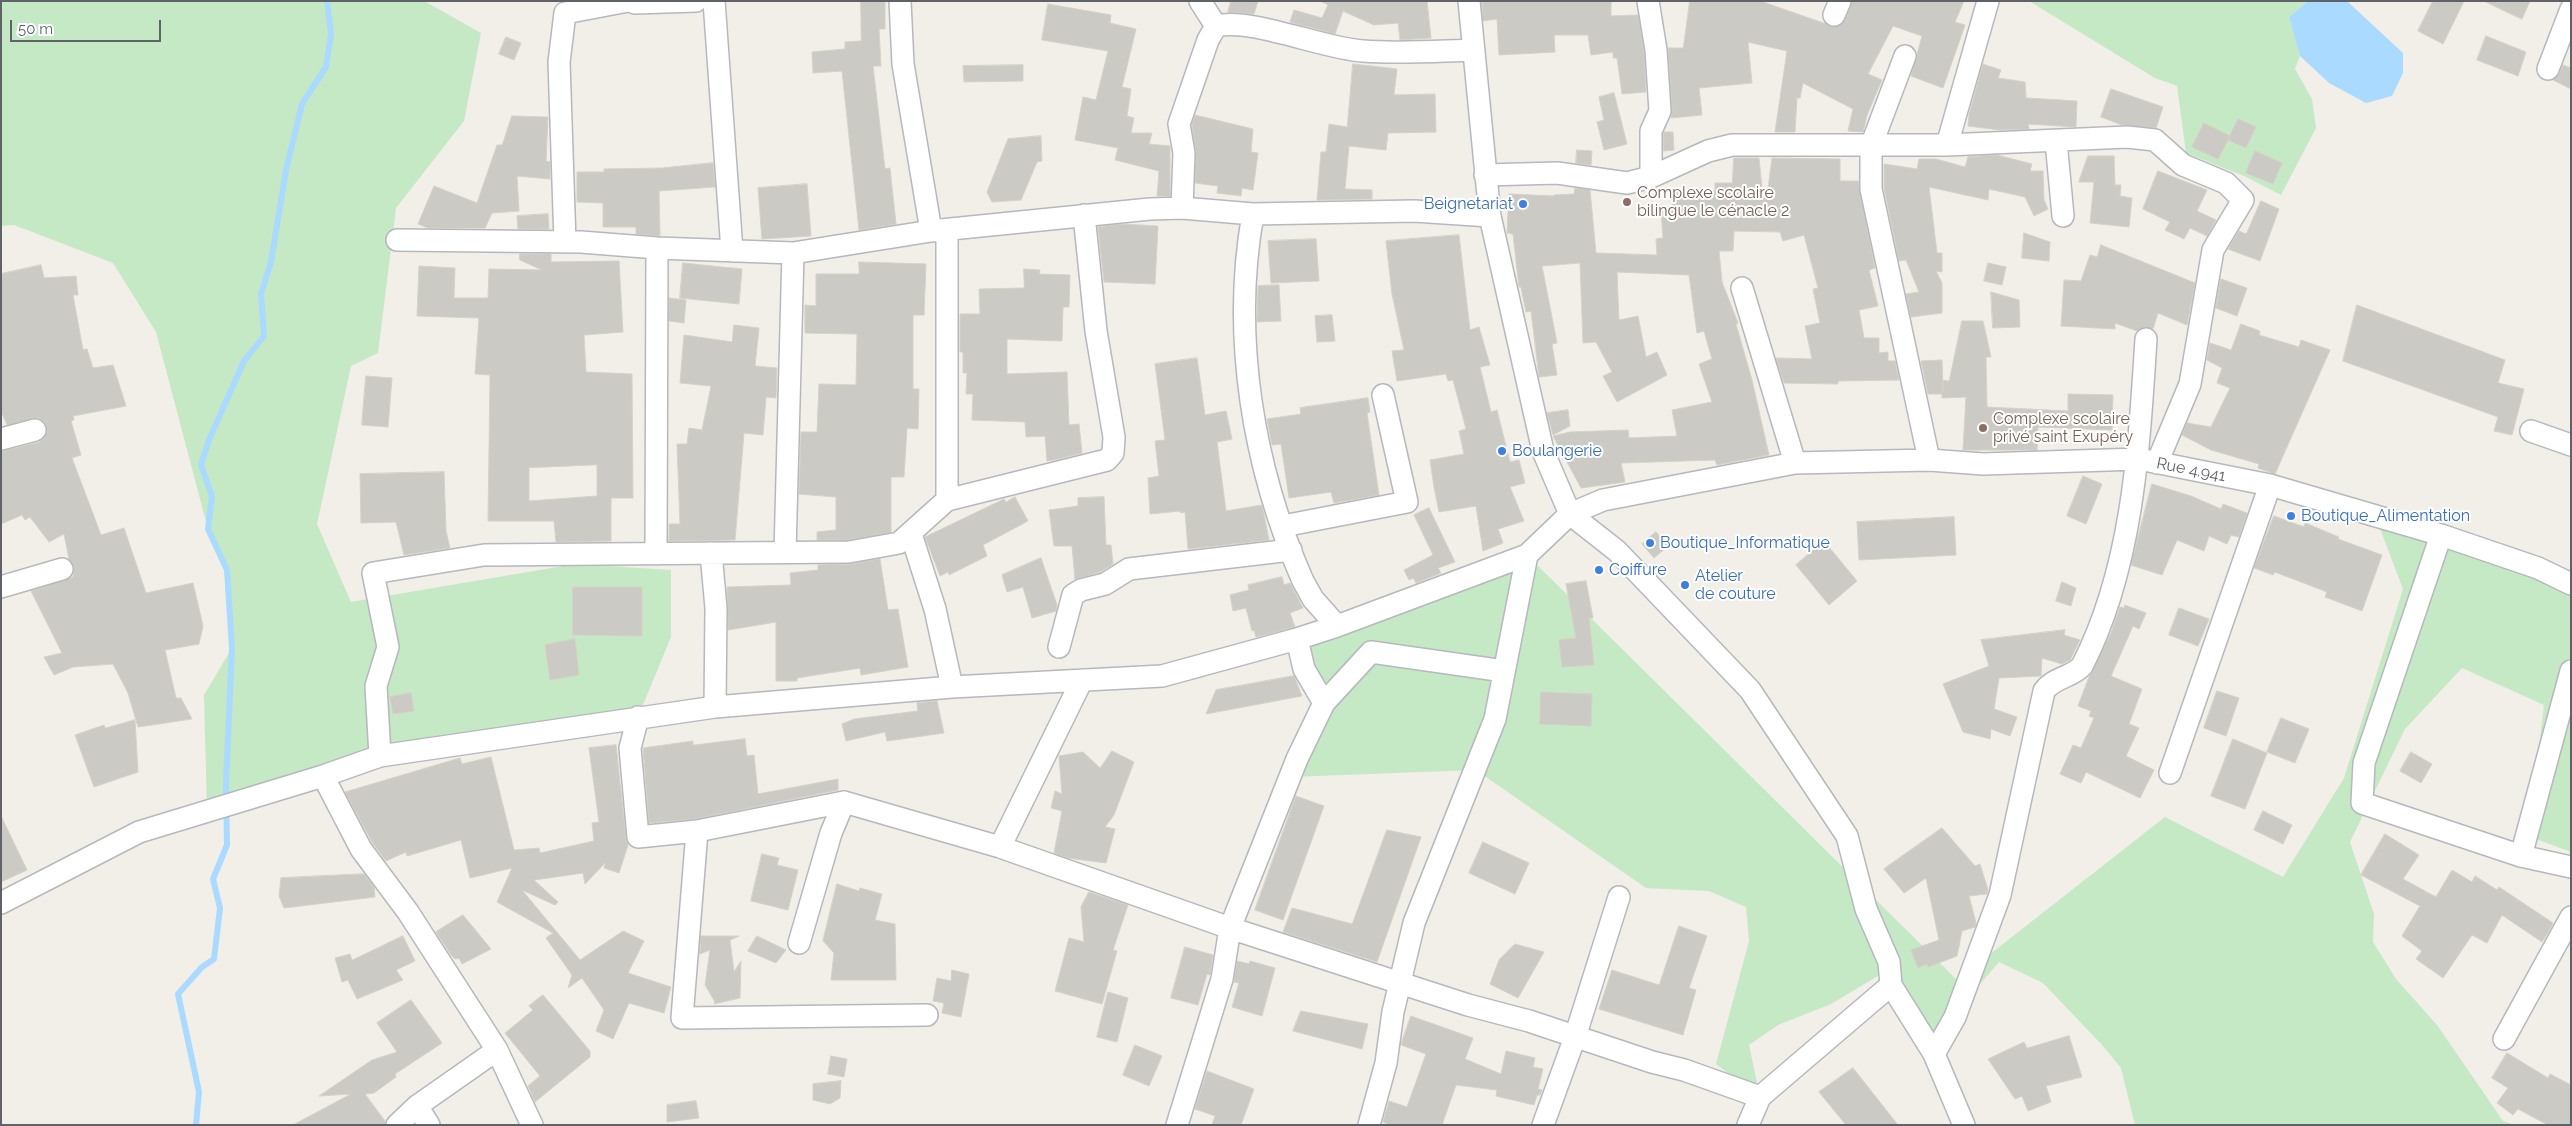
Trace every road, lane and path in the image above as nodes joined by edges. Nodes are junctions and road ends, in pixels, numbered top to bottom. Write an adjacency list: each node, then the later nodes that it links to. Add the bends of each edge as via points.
1 (630, 1): 2 (street); 26 (street, via 564,13 559,62)
2 (696, 1)
3 (714, 1): 28 (street)
4 (900, 1): 24 (street, via 903,64)
5 (1200, 1): 10 (street)
6 (1469, 1): 11 (street)
7 (1648, 1): 18 (street, via 1656,50 1660,111 1651,131)
8 (1988, 1): 15 (street)
9 (2571, 9): 13 (street)
10 (1216, 26): 11 (street, via 1248,26 1362,51); 19 (street, via 1208,40 1179,124 1184,153)
11 (1474, 50): 17 (street)
12 (1905, 56): 16 (street)
13 (2548, 69)
14 (2056, 141): 15 (street); 23 (street); 38 (street, via 2127,137 2155,140 2183,165 2226,184 2243,200 2213,250 2190,384)
15 (1947, 144): 16 (street)
16 (1871, 146): 18 (street, via 1732,145 1708,151); 37 (street, via 1871,189)
17 (1485, 175): 18 (street, via 1557,173 1628,183); 22 (street)
18 (1652, 177)
19 (1182, 208): 20 (street); 21 (street)
20 (1253, 214): 22 (street, via 1414,211); 43 (street, via 1247,245 1246,369 1261,460)
21 (1084, 216): 24 (street); 41 (street, via 1096,331 1114,437 1113,453 1107,460)
22 (1490, 216): 42 (street, via 1544,451)
23 (2063, 216)
24 (939, 230): 29 (street); 41 (street)
25 (397, 240): 26 (street)
26 (565, 242): 27 (street)
27 (657, 248): 28 (street); 49 (street)
28 (732, 251): 29 (street)
29 (793, 253): 47 (street)
30 (1742, 288): 39 (street)
31 (2146, 339): 38 (street)
32 (1383, 395): 43 (street, via 1407,502)
33 (35, 430): 35 (street)
34 (2531, 431): 36 (street)
35 (1, 439)
36 (2571, 445)
37 (1929, 460): 38 (street, Rue 4.941, via 1983,464); 39 (street, Rue 4.941)
38 (2148, 461): 40 (street, Rue 4.941); 83 (street, via 2113,588 2082,666 2050,683 2044,691 2000,895 1955,1017)
39 (1795, 463): 42 (street, Rue 4.941, via 1603,500)
40 (2270, 485): 45 (street, Rue 4.941); 65 (street)
41 (947, 500): 44 (street)
42 (1570, 514): 50 (street); 78 (street, via 1617,550 1750,690 1847,836 1866,909 1889,962)
43 (1283, 526): 46 (street)
44 (911, 534): 47 (street, via 891,546 849,552); 60 (street, via 935,609)
45 (2441, 535): 52 (street, Rue 4.941, via 2538,568); 70 (street, via 2364,763 2362,803)
46 (1291, 550): 54 (street, via 1313,598); 56 (street, via 1129,569 1105,584 1073,595)
47 (785, 552): 48 (street)
48 (711, 553): 49 (street); 62 (street, via 716,608)
49 (656, 554): 64 (street, via 484,555 372,574 388,647 376,686)
50 (1527, 555): 54 (street); 57 (street)
51 (62, 569): 53 (street)
52 (2571, 584)
53 (1, 587)
54 (1338, 626): 55 (street)
55 (1297, 638): 59 (street, via 1162,676); 61 (street, via 1304,669)
56 (1059, 647)
57 (1504, 671): 61 (street, via 1371,652); 77 (street, via 1495,719 1414,923)
58 (2571, 671): 70 (street)
59 (1082, 680): 60 (street); 69 (street)
60 (952, 687): 62 (street)
61 (1324, 703): 75 (street, via 1297,759)
62 (715, 707): 63 (street)
63 (638, 717): 64 (street); 68 (street, via 630,748 638,837)
64 (380, 756): 66 (street)
65 (2170, 773)
66 (323, 776): 73 (street, via 139,832); 82 (street, via 361,848 408,912)
67 (844, 802): 68 (street); 69 (street); 76 (street, via 830,833)
68 (697, 831): 79 (street, via 682,1018)
69 (1000, 847): 75 (street)
70 (2520, 856): 71 (street)
71 (2571, 867)
72 (1619, 897): 80 (street)
73 (1, 903)
74 (2571, 917): 81 (street)
75 (1230, 928): 77 (street); 89 (street, via 1222,979)
76 (799, 943)
77 (1401, 983): 80 (street); 90 (street, via 1386,1062)
78 (1891, 985): 83 (street); 84 (street)
79 (926, 1015)
80 (1575, 1036): 84 (street); 91 (street)
81 (2504, 1039)
82 (498, 1050): 85 (street); 88 (street)
83 (1934, 1054): 93 (street)
84 (1760, 1097): 92 (street)
85 (417, 1106): 86 (street); 87 (street)
86 (396, 1125)
87 (429, 1125)
88 (532, 1125)
89 (1177, 1125)
90 (1369, 1125)
91 (1543, 1125)
92 (1748, 1125)
93 (1964, 1125)

